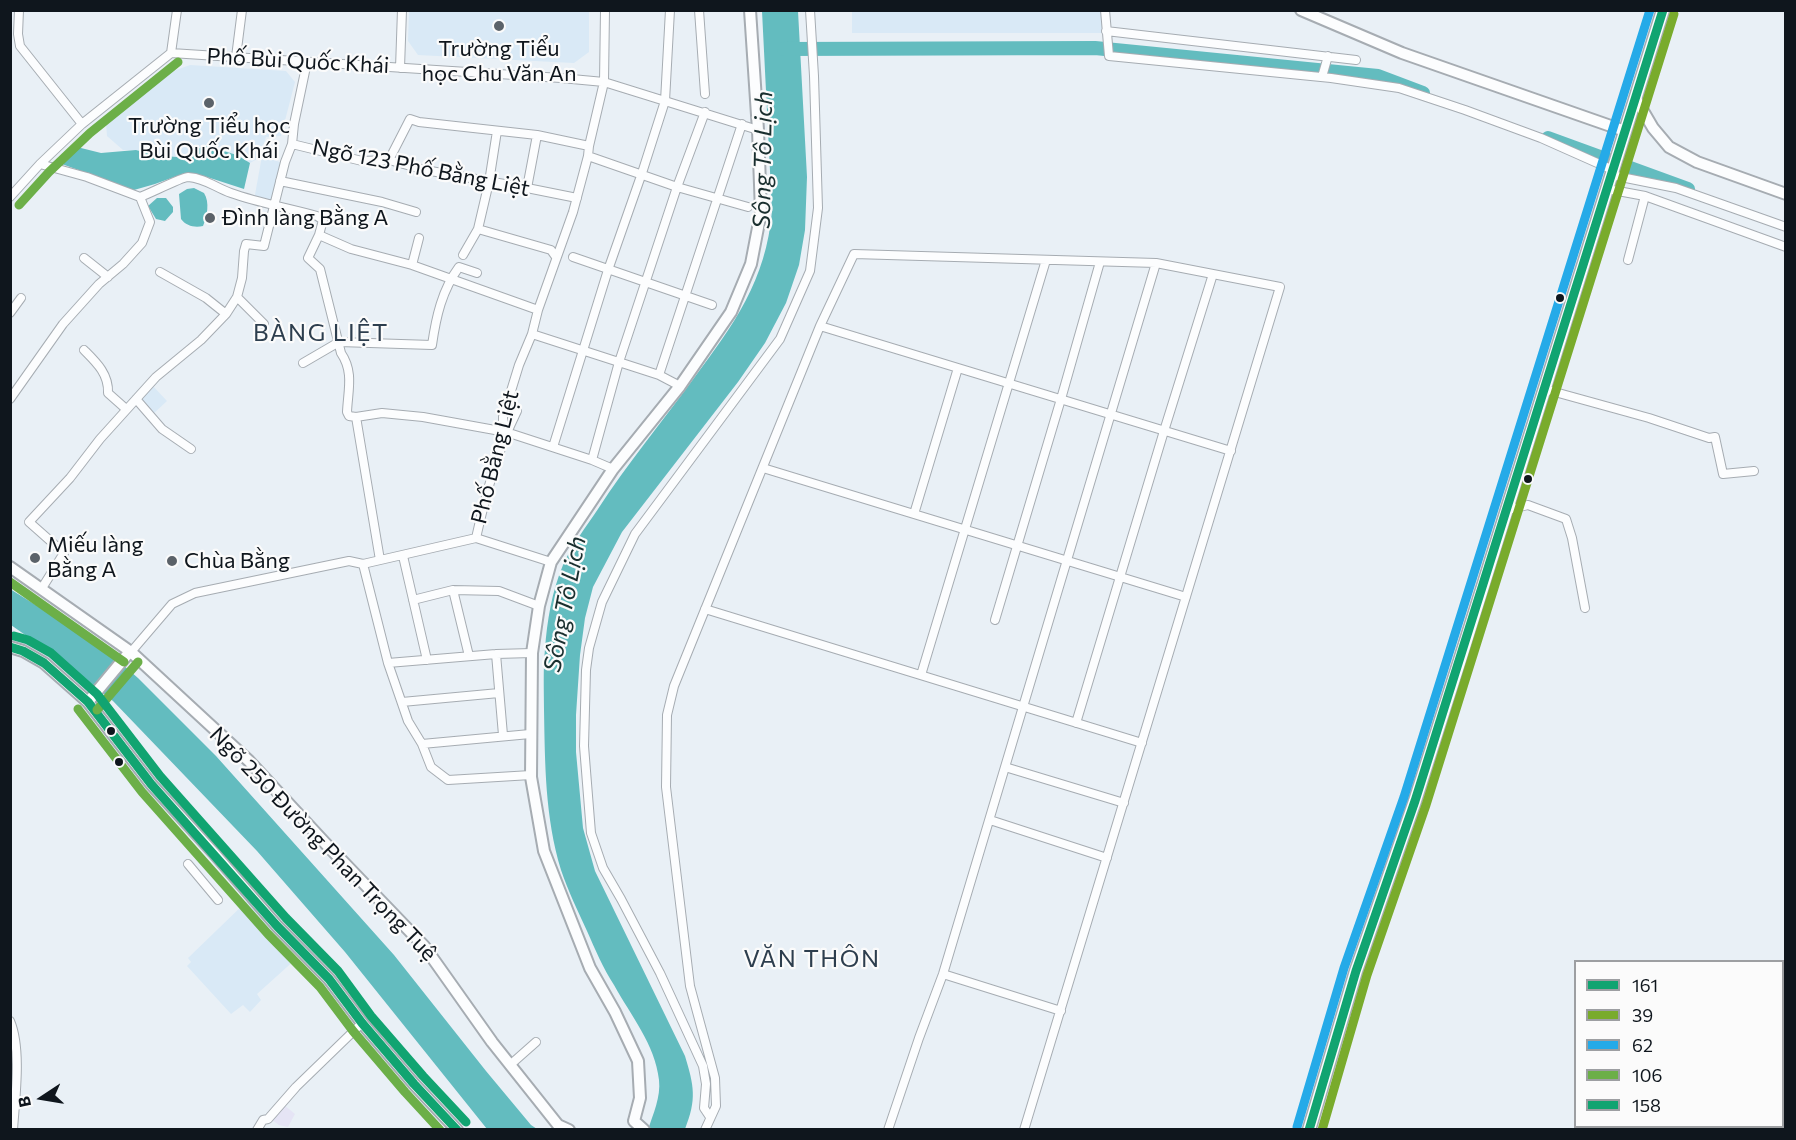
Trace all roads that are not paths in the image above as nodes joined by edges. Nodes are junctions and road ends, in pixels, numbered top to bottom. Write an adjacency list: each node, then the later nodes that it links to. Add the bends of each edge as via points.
1 (19, 10): 26 (street, via 20,46)
2 (177, 10): 14 (street)
3 (242, 10): 16 (street)
4 (402, 10): 19 (street)
5 (605, 10): 21 (street, Phố Bằng Liệt)
6 (670, 10): 24 (street)
7 (699, 10): 22 (street)
8 (750, 10): 28 (street)
9 (810, 10): 161 (street, via 818,208 810,271 780,339 635,534 602,602 586,670 584,746 591,832 603,868 660,973 703,1066 704,1108)
10 (1105, 10): 13 (street)
11 (1301, 10): 30 (street, via 1402,53)
12 (1663, 10): 23 (main road)
13 (1106, 32): 15 (street); 20 (street, via 1109,56)
14 (171, 53): 16 (street, Phố Bùi Quốc Khái); 26 (street)
15 (1328, 56): 17 (street); 20 (street)
16 (236, 57): 18 (street, Phố Bùi Quốc Khái)
17 (1356, 60)
18 (307, 62): 19 (street, Phố Bùi Quốc Khái); 32 (street)
19 (400, 68): 21 (street, Phố Bùi Quốc Khái)
20 (1324, 73): 37 (street, via 1399,88 1465,110 1541,138)
21 (604, 82): 24 (street, Phố Bùi Quốc Khái); 33 (street, Phố Bằng Liệt)
22 (705, 94)
23 (1636, 99): 30 (main road); 45 (street, via 1669,147 1696,162)
24 (665, 100): 25 (street, Phố Bùi Quốc Khái); 38 (street)
25 (705, 112): 27 (street, Phố Bùi Quốc Khái); 41 (street)
26 (82, 124): 36 (street)
27 (742, 124): 28 (street, Phố Bùi Quốc Khái); 49 (street)
28 (758, 130): 92 (street, via 760,212 751,264 731,312)
29 (497, 131): 31 (street); 35 (street, via 410,119); 40 (street)
30 (1625, 131): 37 (main road)
31 (537, 135): 33 (street); 42 (street)
32 (292, 144): 35 (street, Ngõ 123 Phố Bằng Liệt, via 362,161); 39 (street, Ngõ 123 Phố Bằng Liệt)
33 (589, 146): 34 (street, Phố Bằng Liệt)
34 (588, 156): 38 (street); 48 (street, Phố Bằng Liệt)
35 (389, 160): 40 (street, Ngõ 123 Phố Bằng Liệt)
36 (40, 164): 44 (street); 47 (street)
37 (1613, 171): 43 (main road); 53 (street, via 1676,188)
38 (642, 174): 41 (street); 67 (street)
39 (280, 181): 50 (street, Ngõ 123 Phố Bằng Liệt); 52 (street)
40 (489, 182): 42 (street, Ngõ 123 Phố Bằng Liệt); 54 (street)
41 (677, 187): 49 (street); 73 (street)
42 (527, 188): 48 (street, Ngõ 123 Phố Bằng Liệt)
43 (1607, 189): 46 (street); 93 (main road)
44 (12, 193)
45 (1785, 194)
46 (1645, 196): 57 (street); 63 (street)
47 (140, 197): 50 (street, via 185,177 209,181 221,190); 71 (street, via 150,222 142,243)
48 (577, 198): 59 (street, Phố Bằng Liệt)
49 (718, 200): 51 (street); 74 (street)
50 (274, 205): 55 (street, via 317,216 323,220); 75 (street, Ngõ 123 Phố Bằng Liệt, via 264,246 246,244)
51 (748, 207)
52 (416, 212)
53 (1785, 227)
54 (478, 229): 58 (street); 59 (street, via 551,250)
55 (319, 234): 66 (street, via 351,249); 84 (street, via 308,258 320,269)
56 (419, 238): 66 (street)
57 (1785, 247)
58 (463, 255)
59 (556, 257): 78 (street, Phố Bằng Liệt)
60 (573, 257): 67 (street)
61 (84, 258): 71 (street)
62 (1046, 260): 64 (street); 82 (street, via 855,254); 91 (street)
63 (1628, 260)
64 (1100, 262): 65 (street); 96 (street)
65 (1156, 263): 70 (street); 99 (street)
66 (412, 265): 72 (street)
67 (608, 270): 73 (street); 86 (street)
68 (160, 272): 80 (street)
69 (477, 273): 72 (street, via 459,267)
70 (1213, 274): 101 (street); 105 (street, via 1280,287)
71 (108, 277): 94 (street, via 63,324)
72 (450, 279): 78 (street); 84 (street, via 436,316 432,345)
73 (646, 282): 74 (street); 87 (street)
74 (684, 295): 77 (street); 90 (street)
75 (237, 297): 80 (street); 81 (street)
76 (21, 298): 79 (street)
77 (712, 305)
78 (538, 310): 83 (street, Phố Bằng Liệt)
79 (10, 313)
80 (226, 314): 95 (street)
81 (264, 324)
82 (820, 326): 89 (street); 107 (street)
83 (532, 334): 86 (street); 102 (street, Phố Bằng Liệt, via 503,417)
84 (339, 342): 88 (street); 100 (street, via 350,381 347,412)
85 (84, 350): 97 (street, via 103,370 108,393)
86 (583, 350): 87 (street); 103 (street)
87 (619, 362): 90 (street); 106 (street)
88 (303, 363)
89 (958, 368): 91 (street); 111 (street)
90 (659, 375): 92 (street)
91 (1010, 384): 96 (street); 112 (street)
92 (680, 387): 108 (street)
93 (1544, 389): 109 (street, via 1714,437 1723,474); 110 (main road)
94 (10, 399)
95 (136, 399): 97 (street); 104 (street, via 162,429)
96 (1061, 399): 99 (street); 114 (street)
97 (126, 409): 122 (street, via 29,522 64,553)
98 (517, 411): 102 (street)
99 (1112, 415): 101 (street); 117 (street)
100 (356, 417): 102 (street, via 382,413 423,417); 116 (street)
101 (1164, 431): 105 (street); 121 (street)
102 (506, 432): 103 (street); 113 (street, Phố Bằng Liệt)
103 (553, 447): 106 (street)
104 (191, 449)
105 (1231, 451): 124 (street)
106 (592, 460): 108 (street)
107 (763, 468): 111 (street); 128 (street)
108 (613, 469): 118 (street)
109 (1754, 471)
110 (1507, 510): 127 (street, via 1528,505 1566,519); 172 (main road, via 1415,801 1356,970)
111 (914, 514): 112 (street)
112 (965, 530): 114 (street); 137 (street)
113 (476, 537): 115 (street, Phố Bằng Liệt); 118 (street)
114 (1017, 545): 117 (street); 129 (street)
115 (403, 556): 116 (street, Phố Bằng Liệt); 125 (street)
116 (380, 560): 119 (street, Phố Bằng Liệt)
117 (1067, 561): 121 (street); 141 (street)
118 (551, 562): 126 (street)
119 (363, 564): 131 (street, Phố Bằng Liệt, via 349,561 183,597 172,604); 136 (street)
120 (10, 567): 122 (street)
121 (1120, 577): 124 (street); 142 (street)
122 (42, 588): 131 (street)
123 (453, 590): 125 (street); 126 (street, via 499,591); 134 (street)
124 (1186, 597): 145 (street)
125 (413, 600): 135 (street)
126 (539, 606): 132 (street)
127 (1585, 608)
128 (705, 609): 137 (street); 161 (street, via 674,686 667,715 666,787 690,986 715,1078 716,1106)
129 (994, 620)
130 (10, 647): 139 (street, via 44,663)
131 (129, 653): 139 (street); 159 (street, Ngõ 250 Đường Phan Trọng Tuệ, via 249,761 424,946)
132 (532, 653): 133 (street); 143 (street)
133 (496, 654): 134 (street); 138 (street)
134 (469, 656): 135 (street)
135 (427, 660): 136 (street)
136 (388, 663): 140 (street)
137 (921, 675): 141 (street)
138 (500, 693): 140 (street); 144 (street)
139 (90, 700): 157 (street, via 151,784 329,979)
140 (402, 702): 146 (street)
141 (1022, 707): 142 (street); 147 (street)
142 (1076, 723): 145 (street)
143 (530, 734): 144 (street); 148 (street)
144 (503, 735): 146 (street)
145 (1142, 743): 149 (street)
146 (422, 744): 148 (street, via 431,767 448,780)
147 (1005, 767): 149 (street); 150 (street)
148 (531, 775): 162 (street, via 544,851 590,968 638,1061 640,1098)
149 (1124, 803): 151 (street)
150 (989, 823): 151 (street); 154 (street)
151 (1107, 858): 155 (street)
152 (188, 864): 153 (street)
153 (218, 900)
154 (943, 974): 155 (street); 170 (street)
155 (1061, 1011): 171 (street)
156 (10, 1021): 160 (street, via 16,1054)
157 (362, 1023): 164 (street); 165 (street)
158 (536, 1042): 159 (street)
159 (510, 1065): 166 (street, Ngõ 250 Đường Phan Trọng Tuệ, via 558,1125)
160 (13, 1070): 163 (street)
161 (710, 1118): 169 (street)
162 (634, 1121): 167 (street); 168 (street)
163 (12, 1127)
164 (257, 1130)
165 (457, 1130)
166 (570, 1130)
167 (626, 1130)
168 (644, 1130)
169 (705, 1130)
170 (888, 1130)
171 (1024, 1130)
172 (1309, 1130)

